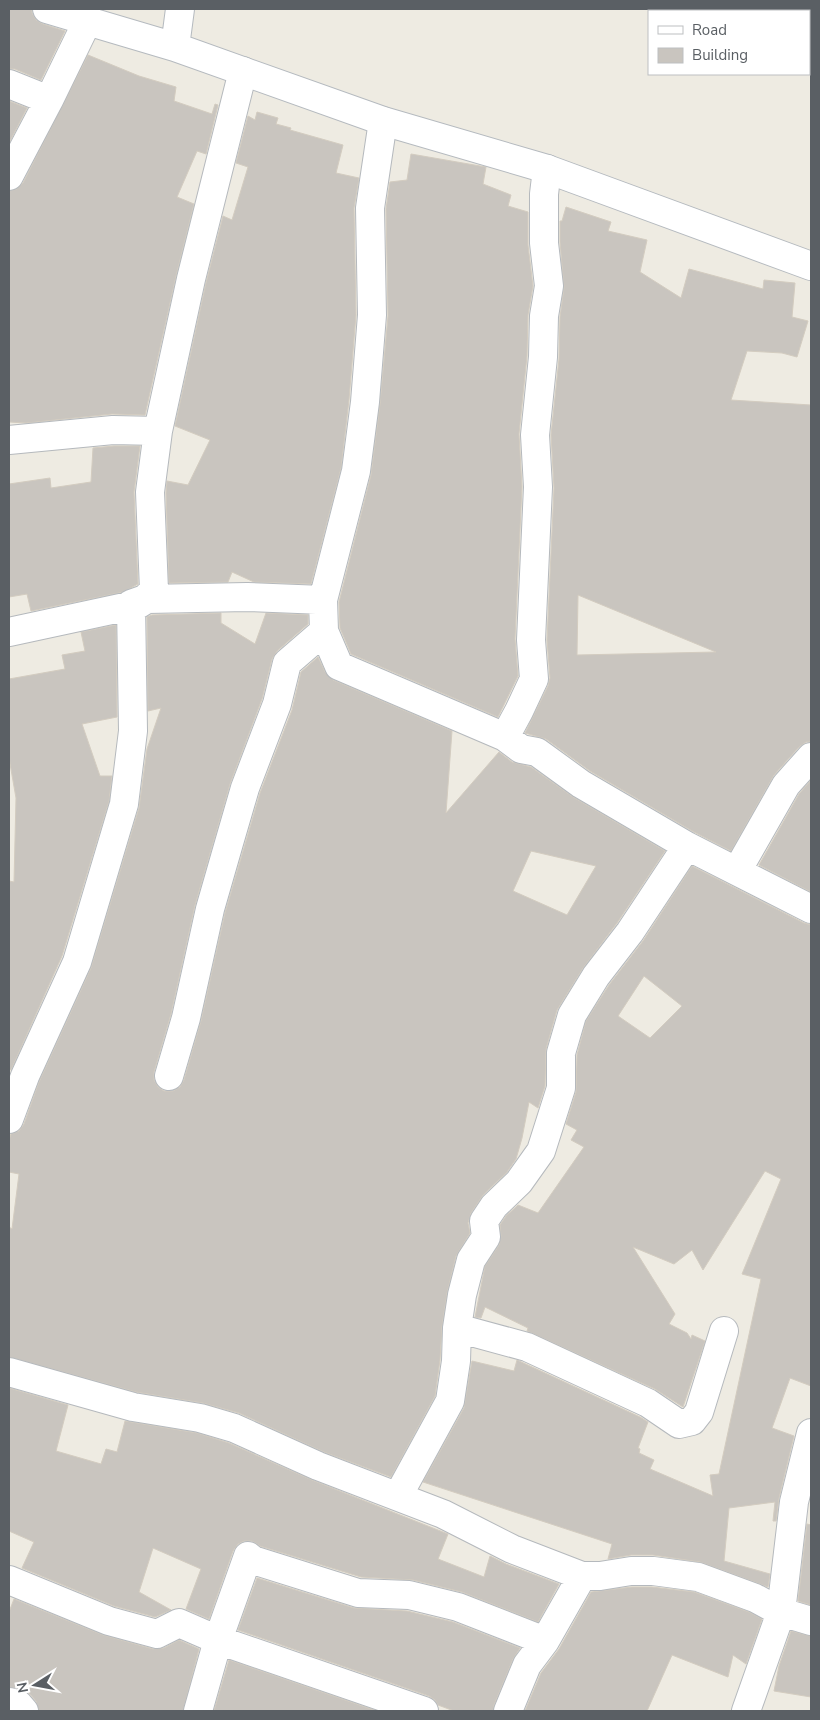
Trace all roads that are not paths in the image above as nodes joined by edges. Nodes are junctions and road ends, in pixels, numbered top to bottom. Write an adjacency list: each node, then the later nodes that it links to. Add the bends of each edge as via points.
1 (47, 9): 3 (street)
2 (180, 9): 4 (street)
3 (87, 22): 4 (street); 7 (street)
4 (175, 47): 5 (street)
5 (243, 71): 8 (street); 12 (street, via 191,279)
6 (9, 84): 7 (street)
7 (50, 100): 10 (street)
8 (383, 121): 9 (street); 14 (street, via 370,208 372,315 365,402 356,472)
9 (547, 170): 11 (street); 18 (street, via 544,243 549,286 534,435 538,487 531,640 534,679)
10 (9, 176)
11 (811, 266)
12 (158, 431): 13 (street, via 113,430); 15 (street, via 150,492 154,590 145,599)
13 (9, 440)
14 (323, 600): 15 (street, via 167,598); 16 (street)
15 (131, 604): 17 (street); 24 (street, via 133,732 124,804 77,962 25,1076)
16 (324, 631): 18 (street, via 339,666); 23 (street, via 287,663 277,704 244,788)
17 (9, 632)
18 (504, 737): 20 (street, via 521,749 537,752 581,784)
19 (811, 757): 21 (street, via 786,785)
20 (687, 846): 21 (street); 25 (street, via 572,1015 561,1053 561,1088 541,1151 519,1182 494,1206 484,1221 486,1236 471,1260)
21 (737, 871): 22 (street)
22 (811, 909)
23 (169, 1076)
24 (9, 1120)
25 (457, 1328): 26 (street, via 527,1346 648,1403 679,1424 692,1422 699,1412); 29 (street, via 450,1401)
26 (724, 1331)
27 (9, 1372): 29 (street, via 133,1407 200,1418 234,1428 318,1466)
28 (811, 1433): 30 (street)
29 (398, 1496): 31 (street, via 443,1514 512,1549)
30 (803, 1503): 33 (street)
31 (582, 1576): 33 (street, via 631,1571 698,1576); 36 (street)
32 (9, 1580): 35 (street, via 110,1621 157,1634 179,1623)
33 (781, 1612): 34 (street); 42 (street)
34 (811, 1622)
35 (218, 1640): 36 (street, via 248,1556 358,1593 409,1595 458,1607); 39 (street); 40 (street)
36 (545, 1641): 41 (street, via 527,1665)
37 (9, 1702): 38 (street, via 18,1704)
38 (24, 1711)
39 (198, 1711)
40 (424, 1711)
41 (508, 1711)
42 (746, 1711)

